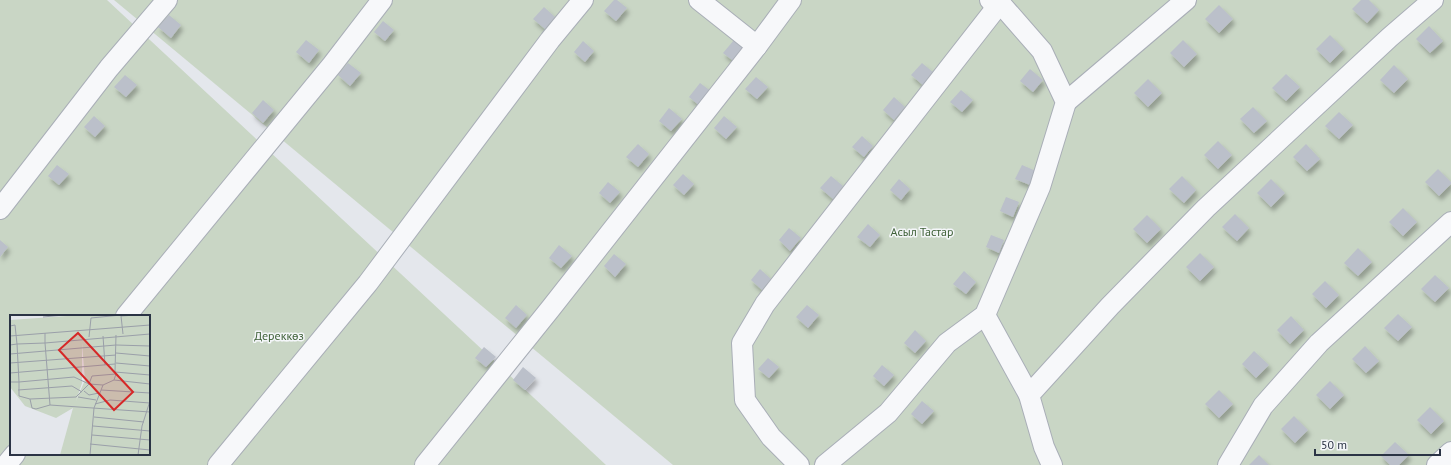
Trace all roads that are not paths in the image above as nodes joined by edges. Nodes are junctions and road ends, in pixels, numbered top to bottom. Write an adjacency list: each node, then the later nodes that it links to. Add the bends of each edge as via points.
1 (167, 0): 11 (street, via 109,68)
2 (382, 0): 13 (street, via 332,65)
3 (583, 0): 20 (street, via 550,40 368,283)
4 (699, 0): 9 (street)
5 (790, 0): 9 (street)
6 (1186, 0): 10 (street)
7 (1433, 0): 15 (street, via 1206,208 1110,306)
8 (995, 2): 10 (street, via 1042,52); 22 (street, via 765,304 742,343 745,400 771,437)
9 (757, 46): 21 (street)
10 (1066, 102): 14 (street, via 1040,187)
11 (0, 209)
12 (1451, 222): 24 (street, via 1319,343 1263,406)
13 (127, 315)
14 (985, 315): 15 (street); 23 (street, via 947,343 888,413)
15 (1029, 395): 18 (street)
16 (1451, 452): 25 (street)
17 (14, 455): 19 (street)
18 (1045, 459)
19 (6, 465)
20 (218, 465)
21 (425, 465)
22 (799, 465)
23 (825, 465)
24 (1228, 465)
25 (1437, 465)

